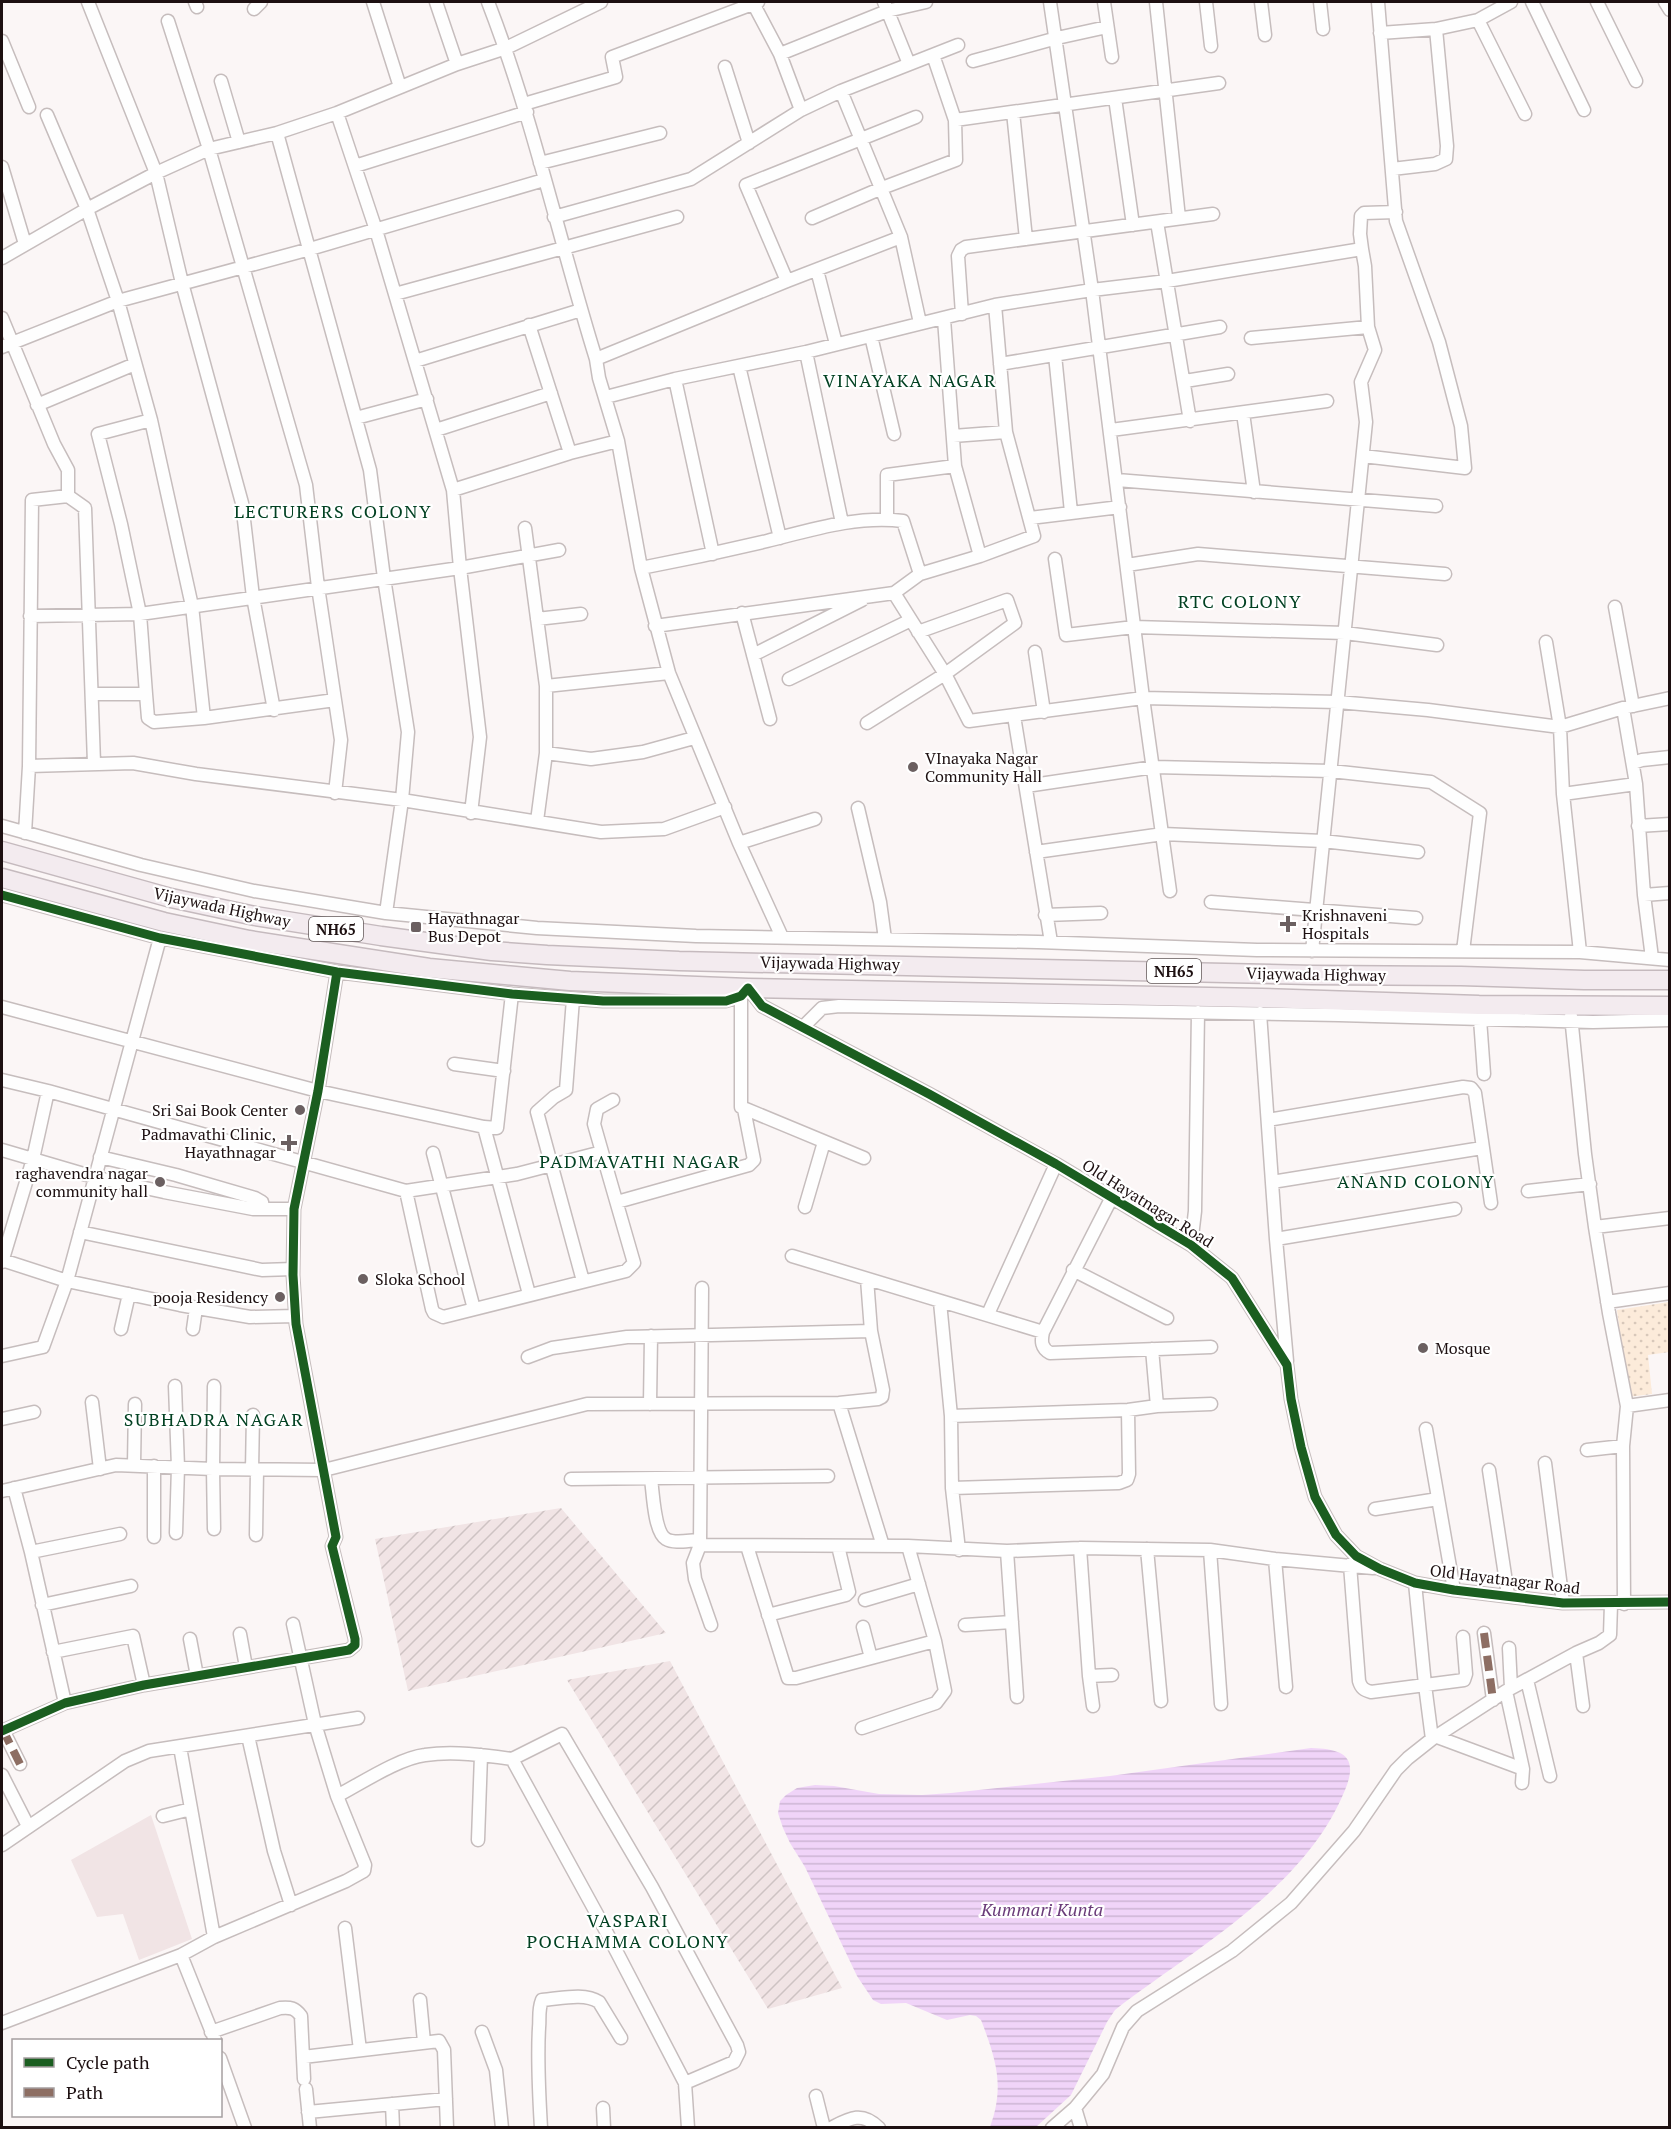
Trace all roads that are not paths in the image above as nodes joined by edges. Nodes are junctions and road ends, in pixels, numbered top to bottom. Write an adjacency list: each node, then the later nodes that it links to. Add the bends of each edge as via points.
1 (88, 2): 71 (street)
2 (373, 2): 46 (street)
3 (436, 2): 40 (street)
4 (488, 2): 34 (street)
5 (601, 2): 19 (street)
6 (755, 2): 21 (street); 35 (street)
7 (926, 2): 20 (street)
8 (1050, 2): 30 (street)
9 (1104, 2): 25 (street)
10 (1156, 2): 48 (street)
11 (1206, 2): 33 (street)
12 (1261, 2): 29 (street)
13 (1320, 2): 26 (street)
14 (1378, 2): 28 (street)
15 (1511, 2): 23 (street)
16 (1532, 2): 54 (street)
17 (1597, 2): 44 (street)
18 (1665, 2): 22 (street)
19 (584, 6): 34 (street)
20 (886, 6): 35 (street); 41 (street)
21 (730, 7): 52 (street, via 612,57 616,77)
22 (1670, 10)
23 (1478, 20): 27 (street); 57 (street)
24 (168, 21): 66 (street)
25 (1107, 27): 30 (street); 37 (street)
26 (1323, 29)
27 (1436, 29): 28 (street); 70 (street, via 1446,159)
28 (1380, 33): 70 (street)
29 (1265, 35)
30 (1057, 38): 39 (street); 50 (street)
31 (2, 41): 38 (street)
32 (958, 45): 36 (street)
33 (1211, 46)
34 (506, 48): 40 (street); 52 (street)
35 (780, 54): 53 (street)
36 (933, 55): 41 (street); 60 (street)
37 (1112, 57)
38 (5, 60): 51 (street)
39 (973, 61)
40 (457, 64): 46 (street)
41 (909, 64): 47 (street)
42 (725, 67): 65 (street)
43 (221, 81): 64 (street)
44 (1636, 81)
45 (1219, 83): 48 (street)
46 (400, 87): 56 (street)
47 (841, 91): 53 (street); 63 (street)
48 (1166, 91): 49 (street); 80 (street)
49 (1115, 98): 50 (street); 82 (street)
50 (1066, 105): 55 (street); 84 (street)
51 (29, 107)
52 (525, 108): 67 (street); 68 (street)
53 (801, 110): 65 (street)
54 (1584, 110)
55 (1013, 112): 60 (street); 86 (street)
56 (338, 113): 61 (street); 68 (street)
57 (1525, 114)
58 (47, 115): 74 (street)
59 (916, 117): 63 (street)
60 (955, 120): 73 (street, via 956,160)
61 (278, 133): 64 (street); 89 (street)
62 (660, 133): 67 (street)
63 (862, 139): 73 (street); 94 (street, via 746,185)
64 (239, 142): 66 (street)
65 (749, 143): 78 (street, via 691,179)
66 (208, 149): 71 (street); 92 (street)
67 (540, 163): 72 (street)
68 (355, 166): 83 (street)
69 (2, 167): 87 (street)
70 (1392, 169): 75 (street)
71 (156, 173): 74 (street); 96 (street)
72 (544, 180): 78 (street); 83 (street)
73 (882, 188): 79 (street); 85 (street)
74 (87, 209): 87 (street); 99 (street)
75 (1396, 212): 90 (street, via 1361,216); 141 (street, via 1442,352 1461,426 1465,468)
76 (1213, 214): 80 (street)
77 (677, 217): 88 (street)
78 (554, 218): 88 (street)
79 (812, 218)
80 (1179, 218): 81 (street)
81 (1157, 222): 82 (street); 95 (street)
82 (1133, 225): 84 (street)
83 (376, 230): 89 (street); 98 (street)
84 (1083, 232): 86 (street); 97 (street)
85 (901, 237): 93 (street); 105 (street)
86 (1026, 239): 102 (street, via 961,250 958,256)
87 (25, 244): 91 (street)
88 (563, 247): 98 (street); 101 (street)
89 (309, 249): 92 (street); 131 (street)
90 (1362, 249): 95 (street); 108 (street)
91 (2, 258)
92 (242, 266): 96 (street); 168 (street, via 306,485)
93 (817, 270): 94 (street); 112 (street)
94 (787, 281): 117 (street)
95 (1167, 281): 97 (street); 109 (street)
96 (183, 284): 99 (street); 171 (street, via 242,503)
97 (1092, 290): 100 (street); 114 (street)
98 (395, 294): 118 (street)
99 (118, 301): 113 (street); 119 (street)
100 (995, 305): 102 (street); 120 (street)
101 (581, 310): 106 (street); 117 (street)
102 (962, 314): 104 (street)
103 (2, 318): 113 (street)
104 (944, 319): 105 (street); 138 (street)
105 (920, 323): 110 (street)
106 (529, 325): 118 (street); 125 (street)
107 (1220, 327): 109 (street)
108 (1368, 327): 111 (street); 141 (street, via 1375,350 1361,382 1366,422)
109 (1176, 334): 114 (street); 124 (street)
110 (871, 336): 112 (street); 137 (street)
111 (1251, 338)
112 (836, 344): 115 (street)
113 (6, 345): 129 (street)
114 (1100, 349): 116 (street); 135 (street)
115 (806, 352): 121 (street); 153 (street)
116 (1055, 355): 120 (street); 150 (street)
117 (596, 359): 126 (street)
118 (415, 361): 127 (street)
119 (135, 364): 129 (street); 132 (street)
120 (1000, 364): 136 (street)
121 (739, 366): 123 (street); 155 (street)
122 (1228, 374): 124 (street)
123 (675, 379): 126 (street); 158 (street)
124 (1185, 381): 133 (street)
125 (551, 393): 134 (street); 140 (street)
126 (606, 397): 139 (street)
127 (427, 399): 131 (street); 134 (street)
128 (1328, 401): 130 (street)
129 (37, 405): 146 (street, via 68,470)
130 (1243, 413): 133 (street); 145 (street)
131 (356, 418): 167 (street, via 370,470)
132 (151, 420): 172 (street); 176 (street, via 98,434)
133 (1190, 421): 135 (street)
134 (436, 430): 144 (street)
135 (1111, 430): 143 (street)
136 (1006, 432): 138 (street); 151 (street)
137 (894, 434)
138 (952, 436): 142 (street)
139 (618, 441): 140 (street); 163 (street)
140 (570, 453): 144 (street)
141 (1363, 456): 147 (street)
142 (955, 466): 152 (street, via 887,475); 159 (street)
143 (1117, 480): 145 (street); 149 (street)
144 (453, 490): 162 (street)
145 (1254, 492): 147 (street)
146 (68, 496): 175 (street, via 85,508); 178 (street, via 32,500)
147 (1359, 499): 148 (street); 164 (street)
148 (1436, 506)
149 (1120, 507): 150 (street); 161 (street)
150 (1071, 512): 151 (street)
151 (1030, 518): 159 (street, via 1034,536)
152 (887, 519): 153 (street); 165 (street, via 903,521)
153 (842, 523): 155 (street)
154 (525, 528): 157 (street)
155 (780, 538): 158 (street)
156 (559, 550): 157 (street)
157 (528, 554): 162 (street); 179 (street)
158 (712, 554): 163 (street)
159 (980, 556): 165 (street)
160 (1055, 559): 182 (street, via 1066,635)
161 (1127, 565): 164 (street, via 1198,554); 182 (street)
162 (460, 568): 167 (street); 222 (street, via 480,737)
163 (641, 568): 181 (street)
164 (1352, 568): 166 (street); 184 (street)
165 (920, 574): 169 (street)
166 (1445, 574)
167 (384, 578): 168 (street); 219 (street, via 408,732)
168 (318, 587): 171 (street); 197 (street)
169 (894, 593): 170 (street); 180 (street)
170 (871, 596): 174 (street); 188 (street)
171 (253, 597): 172 (street); 200 (street)
172 (192, 606): 176 (street); 203 (street)
173 (1615, 607): 199 (street)
174 (742, 613): 181 (street); 188 (street)
175 (89, 614): 176 (street); 178 (street); 193 (street)
176 (140, 614): 194 (street)
177 (581, 614): 179 (street)
178 (30, 616): 212 (street)
179 (537, 619): 192 (street)
180 (911, 620): 183 (street); 191 (street)
181 (655, 626): 189 (street)
182 (1134, 627): 184 (street); 195 (street)
183 (918, 632): 190 (street); 190 (street, via 1006,600 1016,623)
184 (1345, 633): 186 (street); 198 (street)
185 (1546, 642): 206 (street)
186 (1437, 645)
187 (1035, 652): 201 (street)
188 (753, 655): 204 (street)
189 (669, 673): 192 (street); 207 (street)
190 (945, 674): 202 (street, via 969,721); 205 (street)
191 (789, 679)
192 (546, 686): 208 (street)
193 (92, 694): 194 (street); 211 (street)
194 (146, 694): 203 (street, via 150,721)
195 (1143, 698): 198 (street); 201 (street); 213 (street)
196 (1670, 698): 199 (street)
197 (335, 700): 200 (street); 217 (street, via 340,740)
198 (1338, 702): 206 (street); 214 (street)
199 (1628, 707): 206 (street); 210 (street)
200 (274, 710): 203 (street)
201 (1044, 712): 202 (street)
202 (1014, 716): 216 (street)
203 (204, 718)
204 (770, 719)
205 (867, 723)
206 (1560, 727): 218 (street)
207 (694, 738): 208 (street, via 643,752 591,759); 220 (street)
208 (546, 753): 224 (street)
209 (1670, 757): 210 (street)
210 (1633, 763): 215 (street)
211 (94, 764): 212 (street); 217 (street, via 133,763)
212 (29, 766): 228 (street)
213 (1154, 767): 214 (street); 216 (street); 229 (street)
214 (1331, 771): 230 (street); 253 (street, via 1431,782 1480,813)
215 (1636, 784): 218 (street); 227 (street)
216 (1026, 786): 233 (street)
217 (335, 793): 219 (street)
218 (1563, 794): 254 (street)
219 (402, 800): 222 (street); 244 (street)
220 (725, 807): 224 (street, via 664,829 601,832); 231 (street)
221 (858, 808): 250 (street)
222 (471, 813): 224 (street)
223 (815, 819): 231 (street)
224 (537, 821)
225 (1670, 824): 227 (street)
226 (2, 826): 228 (street)
227 (1638, 826): 240 (street)
228 (25, 833): 244 (street, via 254,891)
229 (1163, 834): 230 (street); 233 (street); 237 (street)
230 (1323, 841): 234 (street); 243 (street)
231 (738, 843): 248 (street)
232 (2, 851): 236 (highway, Vijaywada Highway / NH65)
233 (1036, 852): 246 (street)
234 (1418, 852)
235 (2, 878): 242 (highway, Vijaywada Highway / NH65)
236 (102, 879): 242 (highway); 258 (highway, Vijaywada Highway / NH65, via 255,916 392,938 559,956)
237 (1170, 891)
238 (1670, 893): 240 (street)
239 (2, 895): 249 (street)
240 (1644, 895): 255 (street)
241 (1211, 902): 243 (street)
242 (96, 903): 259 (highway, Vijaywada Highway / NH65, via 249,940 429,968)
243 (1316, 911): 247 (street); 252 (street)
244 (386, 913): 248 (street, via 537,928)
245 (1101, 913): 246 (street)
246 (1045, 915): 251 (street)
247 (1416, 918)
248 (782, 937): 250 (street)
249 (160, 938): 257 (street); 271 (street)
250 (885, 939): 251 (street)
251 (1051, 942): 252 (street)
252 (1312, 951): 253 (street)
253 (1463, 951): 254 (street)
254 (1580, 952): 255 (street)
255 (1652, 958): 256 (street)
256 (1670, 960)
257 (337, 972): 260 (street); 276 (street)
258 (1670, 980)
259 (744, 992): 261 (street, via 726,1002); 262 (highway, Vijaywada Highway / NH65); 270 (street, Old Hayatnagar Road); 280 (street)
260 (512, 993): 261 (street); 273 (street)
261 (573, 999): 293 (street, via 566,1090 537,1112)
262 (1077, 1002): 265 (street); 267 (highway, Vijaywada Highway / NH65); 270 (street, via 839,1006 822,1008)
263 (1670, 1006): 267 (highway, Vijaywada Highway / NH65)
264 (2, 1007): 271 (street)
265 (1198, 1012): 266 (street); 312 (street)
266 (1260, 1013): 268 (street); 281 (street)
267 (1571, 1013): 268 (street); 269 (street); 297 (street)
268 (1480, 1019): 274 (street)
269 (1670, 1020)
270 (803, 1028): 292 (street, Old Hayatnagar Road)
271 (133, 1043): 276 (street); 279 (street)
272 (454, 1064): 273 (street)
273 (504, 1071): 282 (street, via 497,1128)
274 (1484, 1074)
275 (2, 1080): 277 (street)
276 (318, 1091): 282 (street); 291 (street)
277 (48, 1092): 279 (street); 290 (street)
278 (613, 1100): 286 (street, via 597,1109 594,1117)
279 (112, 1109): 288 (street); 291 (street)
280 (744, 1109): 283 (street); 302 (street, via 754,1160 749,1165)
281 (1269, 1120): 284 (street, via 1471,1088 1475,1093); 296 (street)
282 (484, 1127): 295 (street)
283 (824, 1142): 289 (street); 304 (street)
284 (1482, 1148): 296 (street); 303 (street)
285 (2, 1150): 290 (street)
286 (602, 1152): 293 (street); 302 (street)
287 (433, 1153): 298 (street)
288 (100, 1156): 294 (street); 305 (street, via 255,1198)
289 (864, 1158)
290 (33, 1159): 294 (street); 314 (street)
291 (303, 1162): 299 (street); 306 (street)
292 (1056, 1164): 301 (street, Old Hayatnagar Road); 328 (street)
293 (551, 1165): 295 (street); 319 (street)
294 (94, 1177): 305 (street); 310 (street)
295 (497, 1177): 298 (street); 323 (street)
296 (1272, 1182): 311 (street)
297 (1590, 1184): 300 (street); 309 (street)
298 (442, 1186): 299 (street); 327 (street)
299 (406, 1191): 327 (street, via 432,1309 443,1317)
300 (1528, 1191)
301 (1112, 1197): 312 (street, Old Hayatnagar Road); 316 (street)
302 (617, 1202): 319 (street, via 634,1263 626,1271)
303 (1491, 1203)
304 (805, 1207)
305 (263, 1208): 306 (street)
306 (294, 1209): 315 (street)
307 (1455, 1209): 311 (street)
308 (1670, 1218): 309 (street)
309 (1595, 1227): 325 (street)
310 (80, 1232): 315 (street, via 262,1270); 318 (street)
311 (1276, 1239): 341 (street)
312 (1191, 1245): 341 (street, Old Hayatnagar Road, via 1232,1278)
313 (792, 1256): 317 (street)
314 (2, 1261): 318 (street)
315 (293, 1269): 329 (street)
316 (1073, 1270): 330 (street); 334 (street)
317 (867, 1279): 324 (street); 333 (street)
318 (67, 1281): 322 (street); 339 (street, via 43,1347)
319 (583, 1281): 323 (street)
320 (702, 1288): 335 (street)
321 (1670, 1293): 325 (street)
322 (129, 1294): 326 (street); 331 (street)
323 (530, 1294): 327 (street)
324 (940, 1302): 328 (street); 356 (street)
325 (1608, 1302): 352 (street)
326 (196, 1308): 329 (street, via 250,1317); 332 (street)
327 (474, 1309)
328 (988, 1314): 334 (street)
329 (295, 1316): 368 (street)
330 (1167, 1318)
331 (121, 1329)
332 (193, 1329)
333 (871, 1331): 335 (street); 346 (street, via 882,1397)
334 (1043, 1332): 338 (street, via 1042,1346 1050,1353)
335 (701, 1335): 336 (street); 349 (street)
336 (651, 1336): 340 (street, via 552,1348); 348 (street)
337 (1211, 1347): 338 (street)
338 (1152, 1349): 351 (street)
339 (2, 1356)
340 (528, 1357)
341 (1287, 1365): 397 (street, Old Hayatnagar Road, via 1290,1399 1315,1497 1336,1535 1356,1556)
342 (175, 1386): 364 (street)
343 (214, 1386): 366 (street)
344 (1670, 1400): 352 (street)
345 (93, 1402): 365 (street)
346 (839, 1403): 349 (street); 387 (street)
347 (135, 1404): 362 (street)
348 (650, 1404): 349 (street); 368 (street, via 587,1404)
349 (701, 1404): 373 (street)
350 (1211, 1404): 351 (street)
351 (1157, 1406): 353 (street)
352 (1627, 1406): 359 (street)
353 (1128, 1410): 356 (street); 375 (street, via 1127,1480)
354 (34, 1412): 357 (street)
355 (253, 1415): 367 (street)
356 (951, 1416): 375 (street)
357 (2, 1419)
358 (1425, 1429): 377 (street)
359 (1623, 1446): 360 (street); 407 (street)
360 (1587, 1450)
361 (1545, 1463): 405 (street)
362 (134, 1466): 363 (street); 365 (street)
363 (154, 1466): 364 (street); 383 (street)
364 (178, 1467): 366 (street); 380 (street)
365 (100, 1469): 374 (street)
366 (213, 1469): 367 (street); 379 (street)
367 (254, 1470): 368 (street); 382 (street)
368 (324, 1470): 423 (street, via 336,1536 332,1546 355,1645 349,1650)
369 (1489, 1470): 402 (street)
370 (828, 1476): 373 (street)
371 (571, 1479): 372 (street)
372 (651, 1479): 373 (street); 384 (street, via 658,1530 664,1538)
373 (700, 1479): 384 (street)
374 (14, 1488): 376 (street); 394 (street)
375 (952, 1488): 391 (street)
376 (2, 1491)
377 (1438, 1499): 378 (street); 401 (street)
378 (1375, 1509)
379 (214, 1529)
380 (176, 1533)
381 (120, 1534): 394 (street)
382 (256, 1535)
383 (154, 1538)
384 (700, 1543): 385 (street); 412 (street, via 693,1563)
385 (747, 1546): 386 (street); 409 (street)
386 (838, 1546): 387 (street); 409 (street, via 849,1592 846,1595)
387 (883, 1546): 388 (street)
388 (908, 1546): 391 (street); 399 (street)
389 (1080, 1548): 390 (street); 393 (street); 428 (street)
390 (1147, 1549): 392 (street); 436 (street)
391 (959, 1550): 393 (street)
392 (1210, 1550): 395 (street); 438 (street)
393 (1006, 1551): 410 (street)
394 (31, 1552): 408 (street)
395 (1275, 1559): 396 (street); 432 (street)
396 (1350, 1565): 397 (street); 431 (street, via 1361,1686 1371,1692)
397 (1380, 1569): 398 (street, Old Hayatnagar Road)
398 (1415, 1583): 401 (street, Old Hayatnagar Road); 431 (street)
399 (919, 1584): 403 (street); 419 (street)
400 (131, 1586): 408 (street)
401 (1454, 1590): 402 (street, Old Hayatnagar Road)
402 (1508, 1595): 405 (street, Old Hayatnagar Road)
403 (864, 1600)
404 (1670, 1602): 407 (street, Old Hayatnagar Road)
405 (1563, 1603): 406 (street, Old Hayatnagar Road)
406 (1611, 1604): 407 (street, Old Hayatnagar Road); 422 (street, via 1610,1635)
407 (1624, 1604)
408 (42, 1605): 421 (street)
409 (768, 1615): 424 (street, via 785,1673 791,1679)
410 (1012, 1622): 413 (street); 434 (street)
411 (293, 1624): 423 (street)
412 (711, 1625)
413 (965, 1625)
414 (862, 1628): 424 (street)
415 (1484, 1633): 435 (street)
416 (240, 1634): 425 (street)
417 (1463, 1637): 431 (street, via 1466,1677)
418 (190, 1639): 427 (street)
419 (935, 1641): 424 (street); 443 (street, via 945,1691 936,1703)
420 (1509, 1647): 433 (street)
421 (53, 1652): 430 (street, via 134,1636); 437 (street)
422 (1576, 1653): 429 (street); 440 (street)
423 (300, 1657): 425 (street); 442 (street)
424 (871, 1658)
425 (246, 1667): 427 (street)
426 (1112, 1675): 428 (street)
427 (196, 1676): 430 (street)
428 (1089, 1676): 439 (street)
429 (1527, 1680): 433 (street); 453 (street)
430 (144, 1685): 437 (street)
431 (1425, 1685): 446 (street)
432 (1286, 1687)
433 (1509, 1690): 435 (street); 451 (street)
434 (1017, 1697)
435 (1493, 1700): 446 (street)
436 (1161, 1701)
437 (65, 1703): 444 (street)
438 (1221, 1704)
439 (1093, 1706)
440 (1583, 1706)
441 (358, 1718): 442 (street)
442 (315, 1724): 445 (street); 455 (street)
443 (862, 1728)
444 (2, 1730): 450 (street)
445 (248, 1736): 447 (street); 461 (street, via 274,1851)
446 (1435, 1738): 451 (street); 479 (street, via 1396,1770 1354,1831 1291,1903 1232,1951 1137,2011 1123,2027 1103,2074)
447 (180, 1747): 456 (street); 458 (street, via 149,1751 125,1761)
448 (481, 1755): 449 (street); 455 (street, via 425,1755 409,1759); 459 (street)
449 (512, 1759): 474 (street); 474 (street, via 562,1734 652,1887 737,2045 739,2052 734,2062)
450 (20, 1764)
451 (1523, 1769): 454 (street)
452 (2, 1775): 458 (street)
453 (1550, 1776)
454 (1522, 1783)
455 (337, 1796): 461 (street, via 364,1871)
456 (191, 1809): 457 (street); 463 (street)
457 (163, 1816)
458 (28, 1826): 460 (street)
459 (478, 1840)
460 (2, 1845)
461 (291, 1905): 463 (street)
462 (345, 1928): 471 (street)
463 (214, 1937): 464 (street)
464 (181, 1955): 466 (street); 468 (street)
465 (420, 2000): 470 (street)
466 (2, 2023)
467 (482, 2032): 485 (street, via 496,2070)
468 (213, 2036): 472 (street, via 290,2007 301,2016)
469 (621, 2038): 486 (street, via 594,1999 542,2000 538,2007 537,2053)
470 (424, 2042): 471 (street); 476 (street, via 440,2041 443,2045)
471 (360, 2050): 472 (street)
472 (303, 2057): 480 (street)
473 (222, 2064): 481 (street)
474 (685, 2084): 488 (street)
475 (816, 2096): 489 (street)
476 (446, 2099): 477 (street); 484 (street)
477 (392, 2104): 480 (street); 483 (street)
478 (603, 2108): 487 (street)
479 (1075, 2108): 492 (street); 493 (street)
480 (308, 2112): 482 (street)
481 (245, 2127)
482 (310, 2127)
483 (393, 2127)
484 (447, 2127)
485 (502, 2127)
486 (541, 2127)
487 (604, 2127)
488 (688, 2127)
489 (824, 2127)
490 (831, 2127): 491 (street, via 856,2117 867,2118)
491 (879, 2127)
492 (1052, 2127)
493 (1081, 2127)

